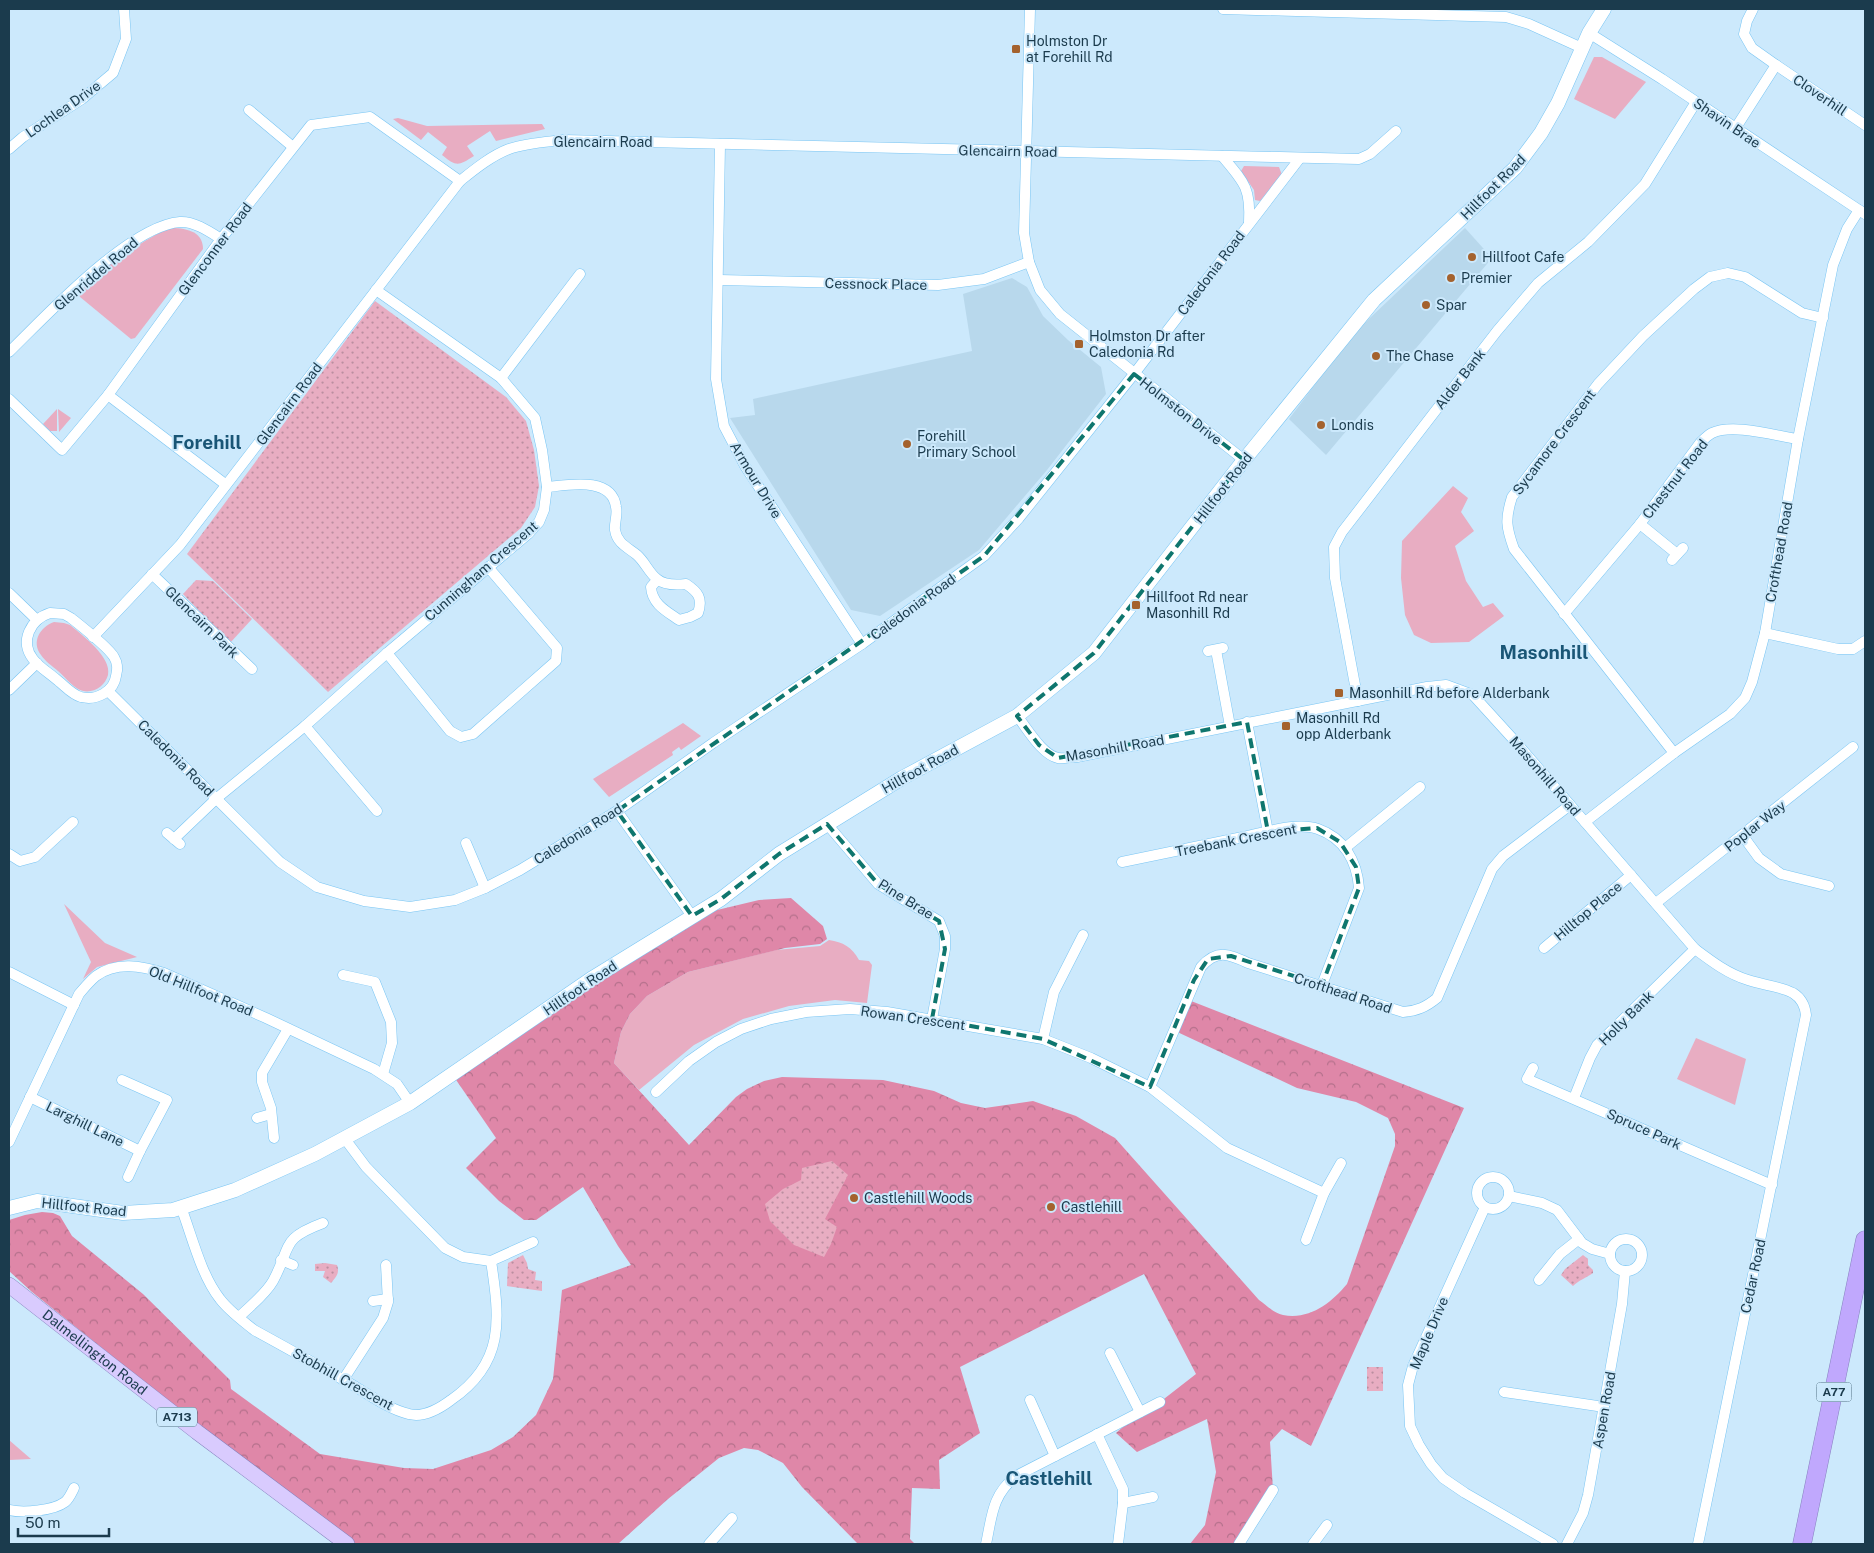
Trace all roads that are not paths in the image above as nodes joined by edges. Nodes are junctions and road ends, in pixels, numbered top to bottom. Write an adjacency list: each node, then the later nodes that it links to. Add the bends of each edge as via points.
1 (124, 9): 17 (street, Lochlea Drive, via 126,39 113,73 82,99)
2 (1030, 9): 18 (street, Holmston Drive)
3 (1223, 9): 6 (street)
4 (1604, 9): 7 (street, Hillfoot Road)
5 (1753, 9): 9 (street, Cloverhill, via 1744,34 1752,48)
6 (1478, 12): 8 (street, via 1529,24)
7 (1589, 33): 8 (street, Hillfoot Road); 10 (street, Shavin Brae)
8 (1582, 48): 36 (street, Hillfoot Road, via 1558,103 1529,151 1515,168 1374,300)
9 (1776, 65): 12 (street, Cloverhill); 13 (street)
10 (1696, 102): 13 (street, Shavin Brae); 57 (street, Alder Bank, via 1645,184 1588,242 1538,283 1497,331 1342,532 1334,547 1335,578)
11 (249, 110): 16 (street)
12 (1865, 124)
13 (1736, 129): 22 (street, Shavin Brae)
14 (1396, 131): 20 (street, Glencairn Road, via 1370,154 1358,159)
15 (720, 144): 18 (street, Glencairn Road); 21 (street, Glencairn Road, via 563,140 536,143 509,149 484,162); 27 (street, Armour Drive)
16 (293, 147): 21 (street, Glenconner Road, via 311,125 370,117); 24 (street, Glenconner Road)
17 (9, 149)
18 (1026, 151): 19 (street, Glencairn Road); 25 (street, Holmston Drive, via 1024,233)
19 (1222, 156): 20 (street, Glencairn Road); 23 (street, Caledonia Road, via 1243,180 1249,196)
20 (1300, 158): 23 (street, Caledonia Road)
21 (460, 181): 28 (street, Glencairn Road)
22 (1862, 212): 29 (street, Crofthead Road, via 1847,229 1839,246)
23 (1249, 224): 31 (street, Caledonia Road)
24 (221, 239): 30 (street, Glenriddel Road, via 182,221 147,233 76,287); 33 (street, Glenconner Road)
25 (1029, 262): 27 (street, Cessnock Place, via 984,279 938,285); 31 (street, Holmston Drive, via 1040,290 1060,314)
26 (580, 274): 32 (street)
27 (719, 280): 50 (street, Armour Drive, via 716,379 724,426 745,466)
28 (376, 290): 32 (street, Cunningham Crescent); 37 (street, Glencairn Road)
29 (1824, 318): 35 (street, Crofthead Road); 45 (street, Sycamore Crescent, via 1802,313 1745,277 1728,273 1710,277 1643,336 1598,384 1512,497 1507,513 1507,530 1514,549)
30 (9, 352)
31 (1134, 374): 36 (street, Holmston Drive); 50 (street, Caledonia Road, via 1019,518 984,556)
32 (501, 378): 38 (street, Cunningham Crescent, via 535,418)
33 (108, 395): 34 (street, Glenconner Road, via 62,450); 37 (street)
34 (9, 399)
35 (1798, 439): 39 (street, Chestnut Road, via 1747,431 1711,433 1700,443); 47 (street, Crofthead Road)
36 (1244, 460): 58 (street, Hillfoot Road, via 1094,653)
37 (225, 484): 42 (street, Glencairn Road, via 180,545)
38 (546, 487): 41 (street, Cunningham Crescent, via 544,510 539,522); 43 (street, via 598,486 611,494 616,506 615,531 621,542 637,554)
39 (1640, 524): 40 (street, Chestnut Road); 45 (street, Chestnut Road)
40 (1678, 554)
41 (488, 567): 52 (street, Cunningham Crescent); 52 (street, via 557,648 557,655 556,661 480,729 460,737 450,731)
42 (152, 574): 48 (street, Glencairn Road); 54 (street, Glencairn Park)
43 (657, 580): 43 (street, via 674,585 686,584 693,589 701,604 698,613 679,620 659,606 651,596 651,586)
44 (9, 593): 46 (street)
45 (1564, 614): 63 (street, Sycamore Crescent)
46 (37, 620): 48 (street, via 50,614 64,614); 53 (street, via 27,639 29,651)
47 (1765, 633): 49 (street, via 1838,649 1853,649); 63 (street, Crofthead Road, via 1745,698 1730,714)
48 (93, 637): 56 (street, via 113,654 117,666 115,680)
49 (1865, 641)
50 (862, 644): 68 (street, Caledonia Road)
51 (1216, 650): 61 (street)
52 (387, 653): 60 (street, Cunningham Crescent)
53 (37, 663): 55 (street); 56 (street, via 75,695 93,698)
54 (252, 669)
55 (9, 690)
56 (108, 691): 65 (street, Caledonia Road)
57 (1358, 701): 59 (street, Masonhill Road); 66 (street, Masonhill Road, via 1446,685 1473,695)
58 (1017, 716): 61 (street, Masonhill Road, via 1038,745 1058,758); 71 (street, Hillfoot Road, via 902,778)
59 (1247, 722): 61 (street, Masonhill Road); 72 (street)
60 (305, 726): 65 (street, Cunningham Crescent); 67 (street)
61 (1230, 726)
62 (1853, 748): 73 (street, Poplar Way)
63 (1674, 753): 70 (street, Crofthead Road)
64 (1420, 788): 76 (street)
65 (217, 798): 74 (street, Cunningham Crescent); 81 (street, Caledonia Road, via 280,862 318,887 364,901 410,907 455,900)
66 (1570, 805): 70 (street, Masonhill Road); 89 (street, Crofthead Road, via 1503,856 1492,869 1437,998 1428,1006 1403,1012)
67 (377, 810)
68 (617, 811): 81 (street, Caledonia Road); 83 (street)
69 (73, 822): 77 (street, via 35,857 20,861)
70 (1585, 822): 79 (street, Masonhill Road)
71 (827, 824): 83 (street, Hillfoot Road); 92 (street, Pine Brae, via 878,884 939,921 945,936 945,949)
72 (1268, 832): 76 (street, Treebank Crescent, via 1317,828 1333,836); 78 (street, Treebank Crescent)
73 (1743, 836): 80 (street, via 1759,858 1781,874); 82 (street, Poplar Way)
74 (173, 839)
75 (466, 843): 81 (street)
76 (1345, 848): 89 (street, Treebank Crescent, via 1354,860 1359,888)
77 (9, 854)
78 (1122, 862)
79 (1631, 875): 82 (street, Masonhill Road); 85 (street, Hilltop Place)
80 (1829, 886)
81 (485, 888)
82 (1656, 903): 86 (street, Masonhill Road)
83 (692, 916): 102 (street, Hillfoot Road, via 591,979)
84 (1083, 936): 94 (street, via 1054,992)
85 (1544, 948)
86 (1695, 949): 91 (street, Masonhill Road, via 1746,980 1792,993); 101 (street, Holly Bank, via 1597,1045)
87 (9, 972): 90 (street)
88 (344, 975): 96 (street, via 375,982 391,1022 392,1044)
89 (1322, 985): 98 (street, Crofthead Road, via 1231,956 1220,954 1208,959 1194,980)
90 (74, 1005): 93 (street, Old Hillfoot Road, via 79,994 96,976 130,965 164,973); 100 (street, Old Hillfoot Road)
91 (1806, 1007): 111 (street, Cedar Road)
92 (932, 1019): 94 (street, Rowan Crescent); 99 (street, Rowan Crescent, via 850,1009 770,1019 716,1042 689,1061)
93 (288, 1029): 96 (street, Old Hillfoot Road); 103 (street, via 262,1073)
94 (1043, 1039): 98 (street, Rowan Crescent)
95 (1533, 1068): 101 (street, Spruce Park, via 1527,1079)
96 (383, 1074): 102 (street, Old Hillfoot Road, via 398,1084)
97 (122, 1080): 108 (street, Larghill Lane, via 166,1100)
98 (1150, 1087): 112 (street, Rowan Crescent, via 1227,1148)
99 (656, 1092)
100 (30, 1098): 107 (street, Old Hillfoot Road); 108 (street, Larghill Lane)
101 (1574, 1098): 111 (street, Spruce Park)
102 (410, 1103): 106 (street, Hillfoot Road)
103 (271, 1114): 104 (street); 105 (street)
104 (257, 1118)
105 (274, 1138)
106 (345, 1139): 114 (street, Hillfoot Road, via 235,1190); 124 (street, via 366,1167 445,1248 463,1257)
107 (9, 1142)
108 (140, 1151): 110 (street, Larghill Lane)
109 (1341, 1163): 112 (street)
110 (128, 1177)
111 (1772, 1185): 157 (street, Cedar Road)
112 (1324, 1193): 119 (street)
113 (1509, 1196): 115 (street, via 1500,1208); 115 (street, via 1503,1181 1487,1179 1477,1192); 118 (street, via 1542,1203 1556,1210)
114 (181, 1207): 116 (street, Hillfoot Road, via 123,1213 37,1201); 132 (street, Stobhill Crescent, via 203,1269 220,1299)
115 (1485, 1207): 155 (street, Maple Drive, via 1413,1366 1408,1386 1410,1426 1418,1445 1443,1478)
116 (9, 1208)
117 (323, 1223): 123 (street, via 305,1229 290,1240)
118 (1579, 1239): 122 (street, via 1592,1249); 128 (street, via 1560,1254)
119 (1306, 1240)
120 (1865, 1240): 158 (highway, A77)
121 (533, 1242): 124 (street)
122 (1610, 1254): 127 (street, via 1614,1265); 127 (street, via 1619,1241 1629,1240 1638,1245 1641,1260 1635,1268)
123 (281, 1260): 125 (street); 132 (street, via 272,1282)
124 (491, 1261): 134 (street, Stobhill Crescent, via 497,1329 485,1367 465,1390 428,1414 409,1414)
125 (293, 1265)
126 (386, 1265): 130 (street)
127 (1625, 1271): 138 (street, Aspen Road)
128 (1539, 1280)
129 (9, 1286): 149 (main road, Dalmellington Road / A713, via 196,1432)
130 (388, 1300): 131 (street); 134 (street, via 383,1318)
131 (373, 1301)
132 (238, 1318): 134 (street, Stobhill Crescent)
133 (1110, 1353): 139 (street)
134 (344, 1380)
135 (1504, 1392): 138 (street)
136 (1030, 1400): 141 (street)
137 (1160, 1402): 139 (street)
138 (1604, 1407): 156 (street, Aspen Road, via 1586,1504)
139 (1140, 1412): 140 (street)
140 (1098, 1434): 141 (street); 145 (street, via 1123,1489)
141 (1054, 1456): 151 (street, via 1004,1485 997,1497)
142 (74, 1488): 146 (street, via 66,1502 47,1509)
143 (1273, 1490): 153 (street)
144 (1153, 1497): 145 (street)
145 (1123, 1503): 152 (street)
146 (9, 1510)
147 (732, 1518): 150 (street)
148 (1327, 1525): 154 (street)
149 (347, 1544)
150 (709, 1544)
151 (986, 1544)
152 (1118, 1544)
153 (1239, 1544)
154 (1313, 1544)
155 (1553, 1544)
156 (1567, 1544)
157 (1698, 1544)
158 (1802, 1544)

